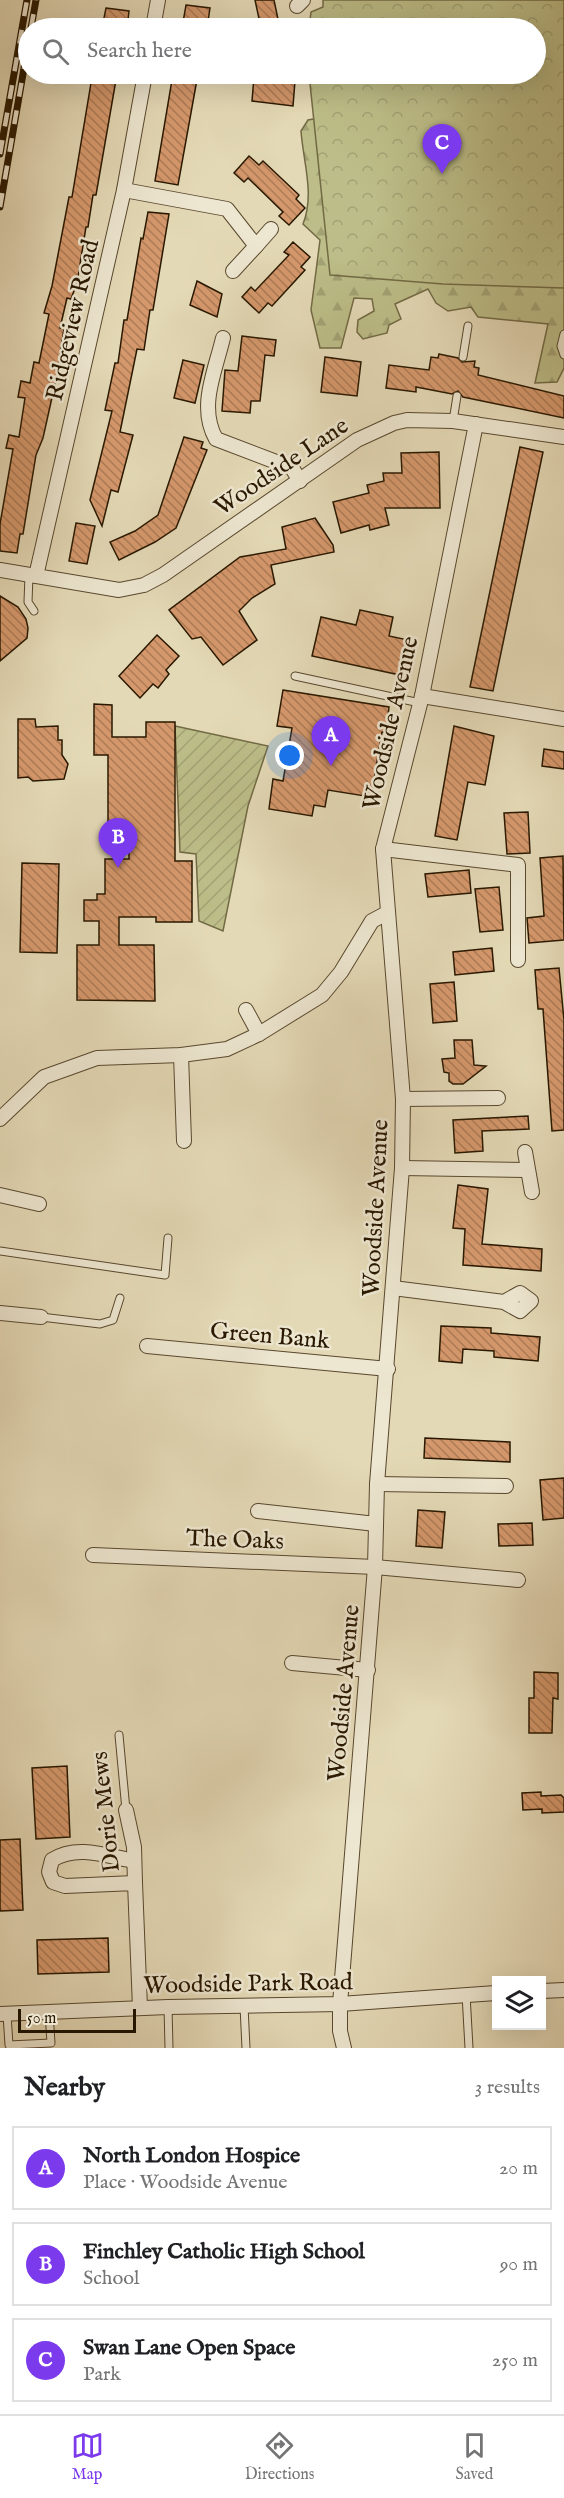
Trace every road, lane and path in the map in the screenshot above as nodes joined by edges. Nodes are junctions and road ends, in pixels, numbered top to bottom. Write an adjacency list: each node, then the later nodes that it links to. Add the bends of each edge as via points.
1 (158, 0): 2 (street)
2 (155, 18)
3 (143, 84): 4 (street, Ridgeview Road)
4 (124, 190): 6 (street, via 227,209); 19 (street, Ridgeview Road)
5 (271, 229): 6 (street)
6 (256, 246): 7 (street)
7 (233, 271)
8 (468, 326): 12 (lane)
9 (564, 334): 11 (lane)
10 (223, 338): 17 (street, via 206,409 208,425 216,440 292,468)
11 (564, 355)
12 (463, 357)
13 (457, 396): 14 (lane)
14 (453, 421): 15 (street, Woodside Lane); 17 (street, Woodside Lane, via 407,420 381,428 357,440)
15 (476, 424): 16 (street, Woodside Lane); 22 (street, Woodside Avenue)
16 (563, 434)
17 (300, 481): 19 (street, Woodside Lane, via 144,585 119,590)
18 (0, 570): 19 (street, Woodside Lane)
19 (32, 575): 20 (lane, via 28,602)
20 (34, 611)
21 (295, 676): 22 (lane)
22 (421, 699): 23 (street); 24 (street, Woodside Avenue)
23 (564, 719)
24 (383, 849): 25 (street, Woodside Avenue); 26 (street, via 518,865)
25 (387, 913): 28 (street, via 372,921 342,972 322,995); 31 (street, Woodside Avenue)
26 (518, 960)
27 (246, 1010): 28 (street)
28 (259, 1034): 29 (street, via 227,1049)
29 (181, 1056): 32 (street, via 98,1058 44,1077); 33 (street)
30 (498, 1098): 31 (street)
31 (404, 1099): 35 (street, Woodside Avenue)
32 (0, 1119)
33 (184, 1141)
34 (525, 1152): 36 (street)
35 (402, 1168): 36 (street); 42 (street, Woodside Avenue)
36 (526, 1170): 37 (street)
37 (531, 1192)
38 (0, 1195): 39 (street)
39 (39, 1204)
40 (168, 1238): 41 (lane, via 165,1275)
41 (0, 1251)
42 (393, 1288): 44 (street); 48 (street, Woodside Avenue)
43 (120, 1298): 46 (lane, via 113,1320 100,1324)
44 (504, 1302)
45 (0, 1313): 46 (street)
46 (41, 1317)
47 (147, 1346): 48 (street, Green Bank)
48 (388, 1369): 49 (street, Woodside Avenue)
49 (377, 1484): 50 (street); 52 (street, Woodside Avenue)
50 (506, 1486)
51 (258, 1511): 52 (street)
52 (376, 1524): 54 (street, Woodside Avenue)
53 (93, 1555): 54 (street, The Oaks)
54 (375, 1567): 55 (street, The Oaks); 57 (street, Woodside Avenue)
55 (518, 1580)
56 (292, 1663): 57 (street)
57 (368, 1670): 66 (street, Woodside Avenue)
58 (120, 1735): 59 (lane, Dorie Mews)
59 (126, 1810): 60 (street, Dorie Mews)
60 (134, 1861): 61 (street, Dorie Mews); 61 (street, via 105,1852 62,1854 52,1860 50,1872 53,1882 65,1886)
61 (135, 1883): 69 (street, Dorie Mews)
62 (564, 1990): 63 (street)
63 (546, 1991)
64 (492, 1993): 65 (street, Woodside Park Road)
65 (466, 1994): 66 (street, Woodside Park Road); 75 (lane)
66 (340, 2004): 67 (street, Woodside Park Road); 74 (street, Woodside Avenue)
67 (244, 2005): 68 (street, Woodside Park Road); 73 (lane)
68 (168, 2007): 69 (street, Woodside Park Road); 72 (lane)
69 (140, 2008): 70 (street, Woodside Park Road)
70 (49, 2012): 71 (street, Woodside Park Road); 71 (lane, via 51,2043 9,2045)
71 (3, 2014)
72 (169, 2048)
73 (246, 2048)
74 (344, 2048)
75 (469, 2048)

